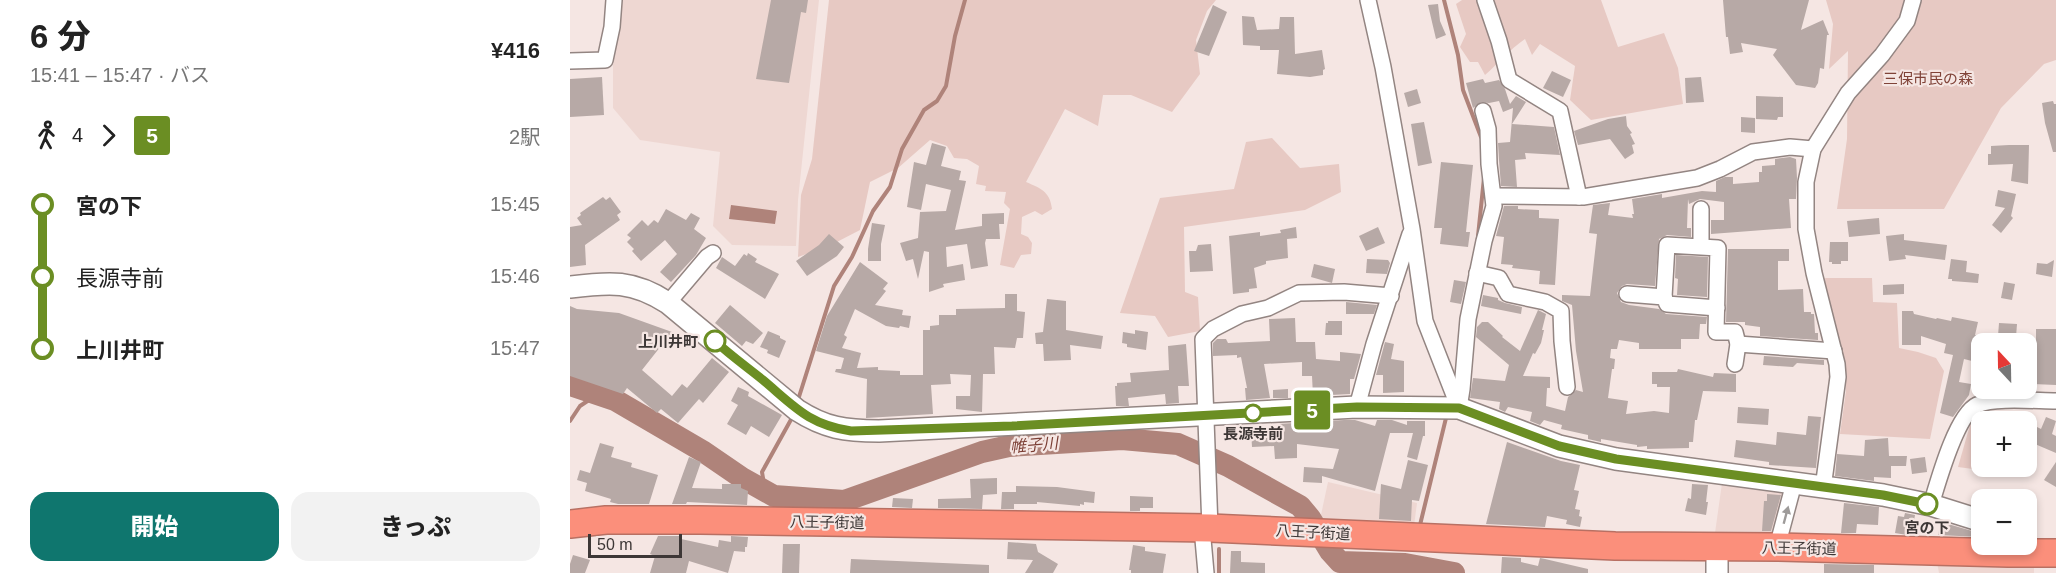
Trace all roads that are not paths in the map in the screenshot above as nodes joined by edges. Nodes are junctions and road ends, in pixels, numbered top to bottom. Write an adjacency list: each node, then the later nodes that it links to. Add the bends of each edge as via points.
1 (614, 0): 5 (street, via 605,60)
2 (1368, 0): 11 (street)
3 (1485, 0): 9 (street, via 1509,80 1560,111)
4 (1913, 0): 7 (street, via 1907,21 1848,93)
5 (570, 61)
6 (1483, 111): 8 (street)
7 (1813, 149): 9 (street, via 1790,147 1753,152 1697,178); 22 (street, via 1806,182 1806,229)
8 (1494, 196): 9 (street); 14 (street)
9 (1579, 197)
10 (1701, 209): 12 (street)
11 (1412, 229): 17 (street); 27 (street, via 1425,321)
12 (1701, 246): 18 (street, via 1667,245); 20 (street, via 1718,248)
13 (713, 253): 19 (street)
14 (1477, 273): 24 (street, via 1499,278 1508,294 1545,302 1561,311); 27 (street)
15 (570, 286): 19 (street, via 623,283 653,292)
16 (1627, 294): 18 (street)
17 (1391, 296): 26 (street); 28 (street, via 1299,293 1212,329 1203,339)
18 (1664, 297): 20 (street, via 1667,304)
19 (668, 303): 28 (street, via 797,410 834,428 889,431)
20 (1717, 308): 21 (street, via 1716,332 1735,332)
21 (1738, 344): 22 (street); 23 (street)
22 (1833, 351): 30 (street, via 1838,377)
23 (1735, 364)
24 (1567, 387)
25 (2056, 400): 31 (street, via 1992,401 1975,406 1950,447)
26 (1357, 407): 27 (street); 28 (street)
27 (1459, 408): 29 (street, via 1559,446 1616,459)
28 (1206, 416): 34 (street)
29 (1794, 483): 30 (street); 35 (street, one-way to 29)
30 (1823, 488): 31 (street)
31 (1931, 505): 32 (street)
32 (1971, 518)
33 (570, 524): 34 (highway, 八王子街道, via 700,520)
34 (1206, 528): 39 (highway, 八王子街道, via 1603,546); 40 (street)
35 (1777, 547): 36 (highway, 八王子街道); 39 (highway, 八王子街道)
36 (1971, 549)
37 (2037, 549): 38 (highway, 八王子街道)
38 (2055, 549)
39 (1717, 560)
40 (1206, 573)

